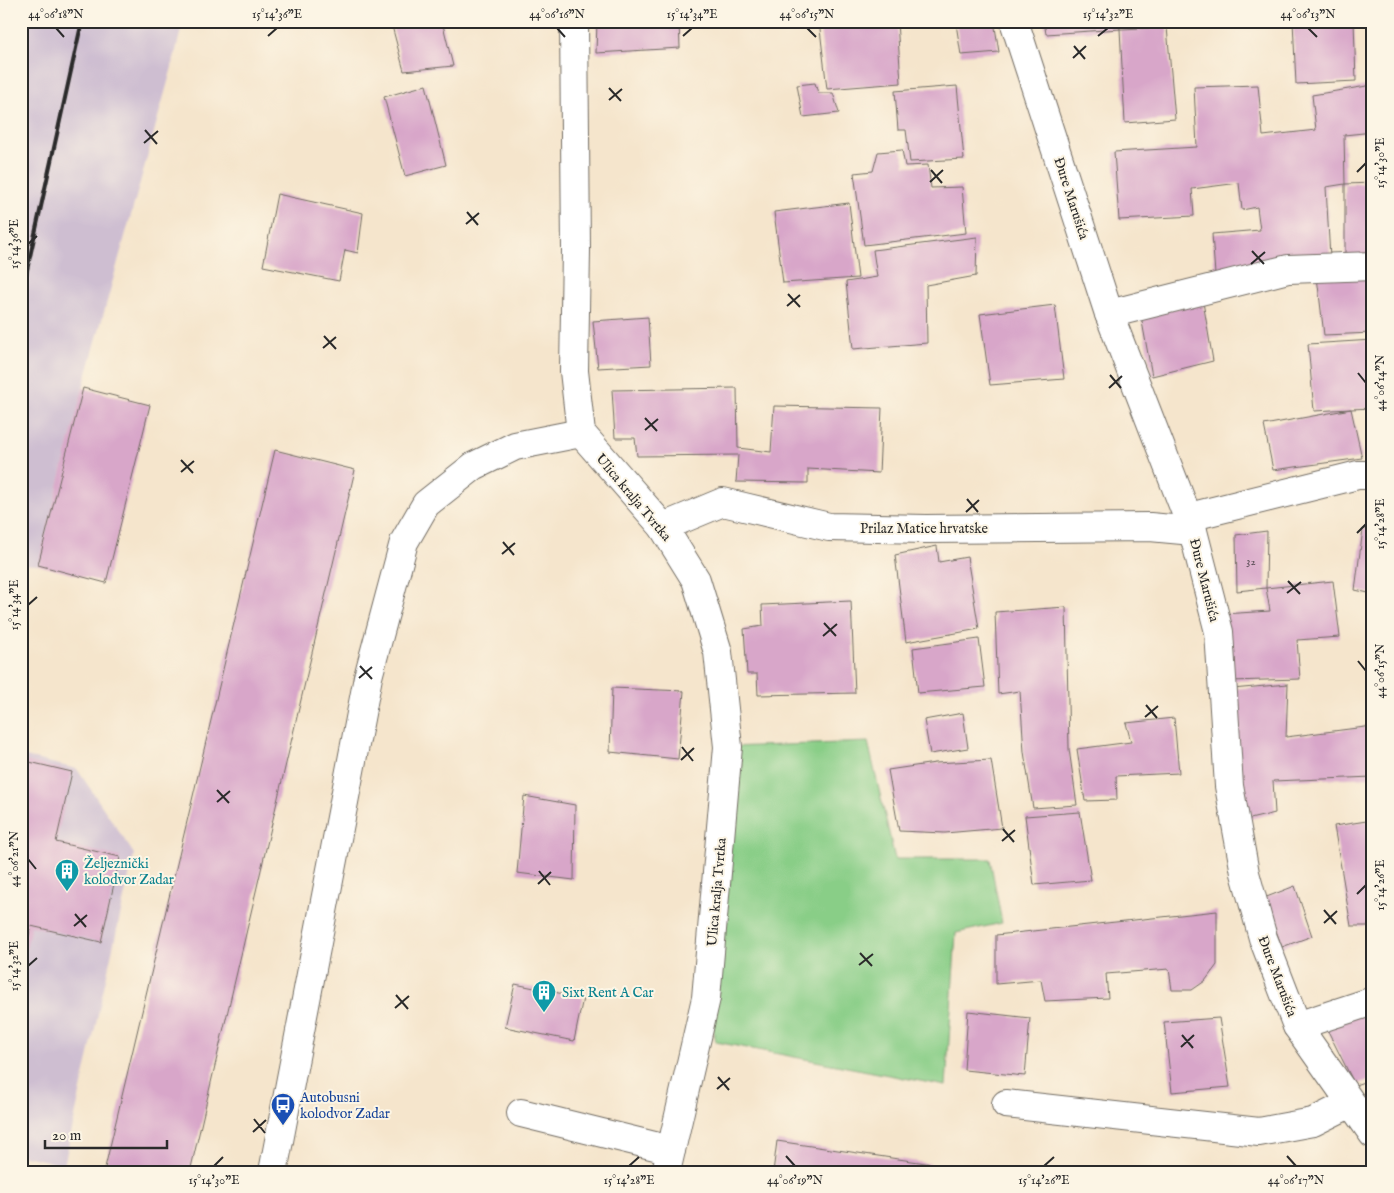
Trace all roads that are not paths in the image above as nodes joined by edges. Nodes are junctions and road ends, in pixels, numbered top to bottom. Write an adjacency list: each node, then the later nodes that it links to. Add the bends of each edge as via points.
1 (574, 21): 5 (street, via 574,371)
2 (1014, 21): 4 (street, Đure Marušića)
3 (1373, 266): 4 (street, via 1288,268)
4 (1109, 314): 7 (street, Đure Marušića)
5 (581, 434): 8 (street, Ulica kralja Tvrtka); 16 (street, via 515,446 474,466 426,504 404,542 368,677)
6 (1373, 475): 7 (street, Prilaz Matice hrvatske, via 1358,475)
7 (1191, 524): 8 (street, Prilaz Matice hrvatske, via 926,529 829,527 724,502); 10 (street, Đure Marušića, via 1219,632 1229,786 1245,873 1263,938)
8 (663, 528): 15 (street, Ulica kralja Tvrtka, via 696,580 718,652 728,747 706,998)
9 (1373, 1001): 10 (street)
10 (1297, 1026): 11 (street, Đure Marušića)
11 (1351, 1103): 12 (street, via 1313,1122 1259,1132); 14 (street, Đure Marušića)
12 (1006, 1104)
13 (521, 1113): 15 (street)
14 (1373, 1134)
15 (668, 1161)
16 (273, 1172)

